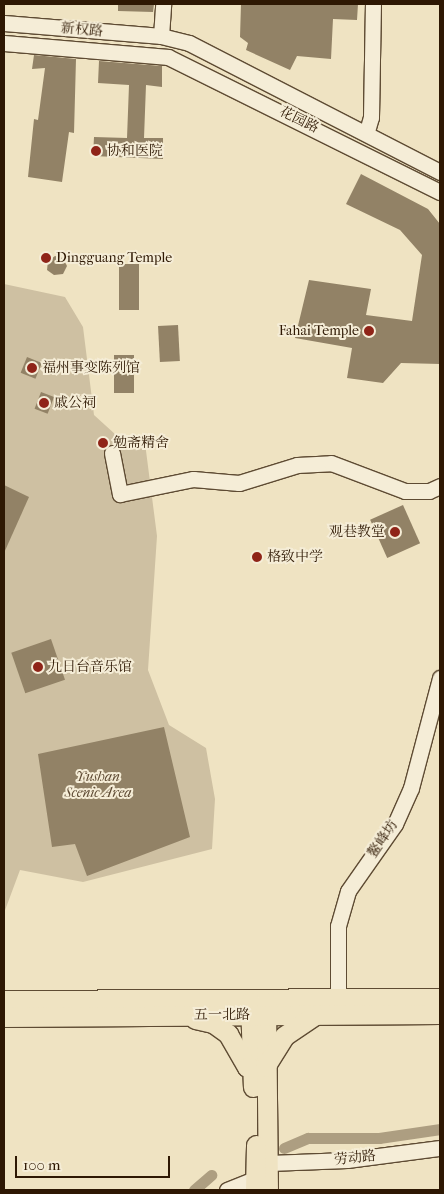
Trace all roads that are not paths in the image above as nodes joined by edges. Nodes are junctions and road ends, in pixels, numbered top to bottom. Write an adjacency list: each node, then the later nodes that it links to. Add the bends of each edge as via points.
1 (163, 4): 4 (street)
2 (373, 4): 7 (street, via 371,117)
3 (4, 23): 4 (street, 新权路)
4 (161, 36): 7 (street, 花园路, via 189,44)
5 (4, 43): 6 (street, 新权路)
6 (155, 55): 9 (street, 花园路, via 185,63)
7 (367, 131): 8 (street, 花园路)
8 (440, 172)
9 (440, 192)
10 (112, 453): 11 (street, via 120,494 193,480 239,483 297,465 331,463 404,492 429,491)
11 (440, 486)
12 (440, 678): 14 (street, 鳌峰坊, via 411,788 395,824 348,891 338,926)
13 (440, 998): 14 (main road, 五一北路)
14 (338, 999): 16 (main road, 五一北路)
15 (4, 1000): 16 (main road, 五一北路)
16 (258, 1006): 17 (main road, 五一北路); 19 (main road, 五一北路); 21 (main road)
17 (315, 1014): 18 (main road, 五一北路); 21 (main road, via 284,1036)
18 (440, 1014)
19 (175, 1015): 20 (main road, 五一北路); 21 (main road, via 213,1023 228,1034 247,1067)
20 (4, 1017)
21 (259, 1068): 23 (main road); 24 (main road)
22 (440, 1148): 23 (street, 劳动路, via 347,1160)
23 (269, 1163): 24 (main road)
24 (260, 1186): 25 (street)
25 (227, 1190)

